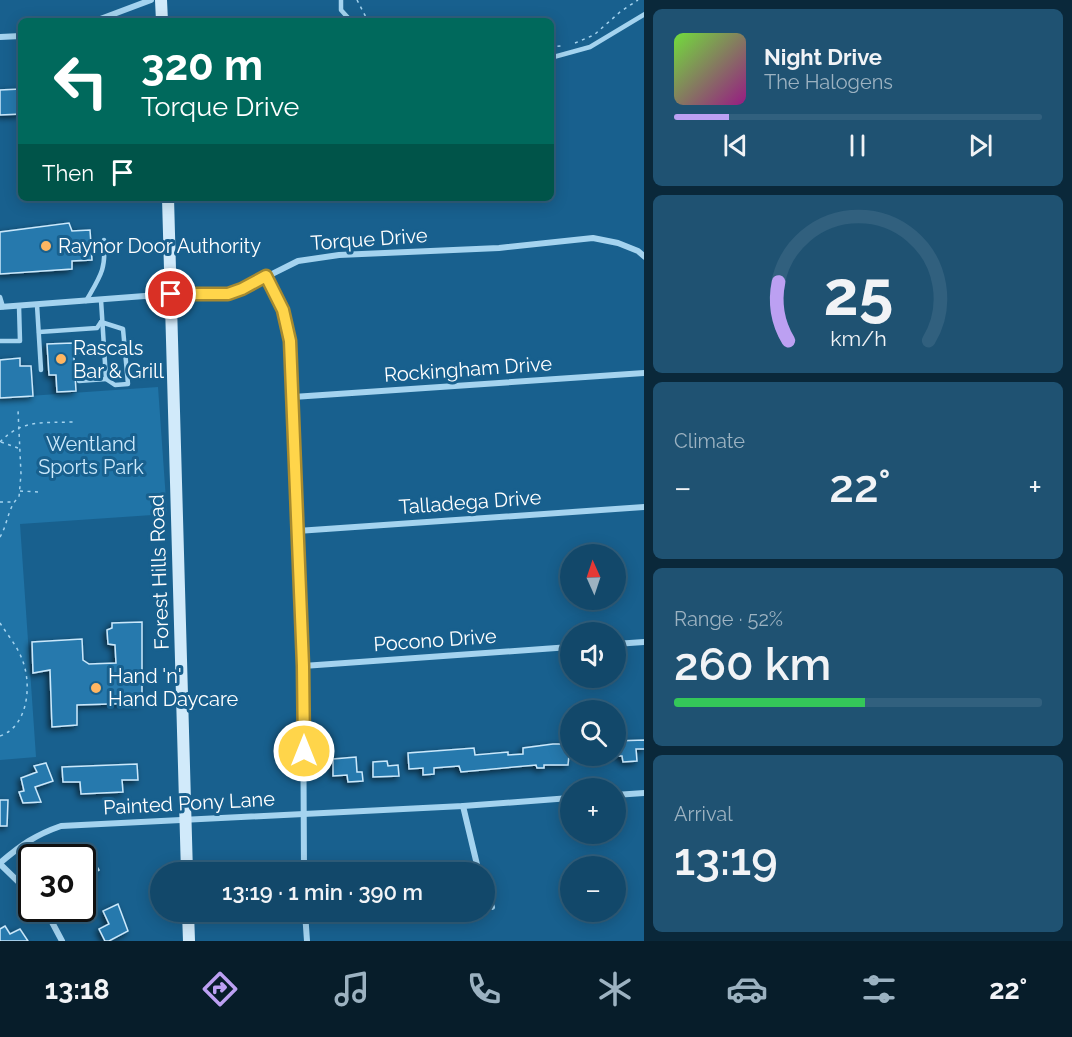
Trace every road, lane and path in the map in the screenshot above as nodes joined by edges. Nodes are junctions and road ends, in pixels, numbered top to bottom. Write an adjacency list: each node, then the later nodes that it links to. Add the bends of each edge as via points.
1 (151, 0): 7 (street)
2 (161, 0): 8 (street)
3 (341, 0): 9 (lane, via 341,10)
4 (357, 0): 10 (path)
5 (638, 0): 13 (path, via 594,34 567,46)
6 (644, 15): 14 (lane, via 590,47)
7 (103, 18)
8 (162, 18)
9 (348, 18)
10 (366, 18)
11 (18, 36): 12 (street)
12 (0, 37)
13 (554, 47)
14 (554, 57)
15 (168, 201): 19 (street, Forest Hills Road)
16 (104, 240): 22 (lane, via 106,262)
17 (644, 256): 18 (street, Torque Drive, via 618,243 593,238 499,248 339,255 298,261)
18 (266, 276): 19 (street, Torque Drive, via 228,294); 35 (street, via 288,330)
19 (171, 294): 21 (street, Torque Drive); 59 (street, Forest Hills Road)
20 (0, 297): 25 (lane)
21 (101, 300): 22 (street, Torque Drive); 26 (lane)
22 (86, 301): 23 (street, Torque Drive)
23 (37, 305): 24 (street, Torque Drive); 27 (lane)
24 (18, 306): 25 (street, Torque Drive); 28 (lane, via 20,341)
25 (1, 307)
26 (101, 322): 27 (lane, via 96,328); 29 (lane); 33 (lane, via 123,329 128,384 115,386)
27 (39, 332): 31 (lane)
28 (0, 341)
29 (103, 350): 30 (lane); 33 (lane)
30 (77, 352)
31 (41, 370)
32 (644, 374): 35 (street, Rockingham Drive)
33 (105, 379): 34 (lane)
34 (79, 381)
35 (293, 398): 46 (street)
36 (18, 410): 38 (path)
37 (74, 422): 38 (path)
38 (18, 427): 39 (path); 40 (path)
39 (0, 442): 40 (path)
40 (18, 448): 41 (path)
41 (19, 491): 42 (path); 44 (path, via 19,497)
42 (40, 492)
43 (0, 502): 44 (path)
44 (12, 502): 47 (path)
45 (644, 507): 46 (street, Talladega Drive)
46 (297, 531): 52 (street)
47 (0, 537)
48 (0, 623): 53 (path, via 23,663 26,701 18,722)
49 (644, 642): 50 (street)
50 (626, 643)
51 (560, 648): 52 (street, Pocono Drive)
52 (303, 666): 58 (street)
53 (0, 736)
54 (644, 793): 55 (street)
55 (626, 794)
56 (560, 799): 57 (street, Painted Pony Lane)
57 (463, 806): 58 (street, Painted Pony Lane); 62 (street)
58 (303, 814): 59 (street, Painted Pony Lane); 61 (street)
59 (186, 820): 60 (street, Forest Hills Road); 63 (street, Painted Pony Lane, via 61,826 25,842)
60 (187, 862)
61 (304, 862)
62 (476, 862)
63 (0, 864): 64 (street)
64 (18, 881)
65 (52, 922): 68 (street)
66 (188, 922): 69 (street)
67 (306, 922): 70 (street)
68 (62, 941)
69 (189, 941)
70 (307, 941)

